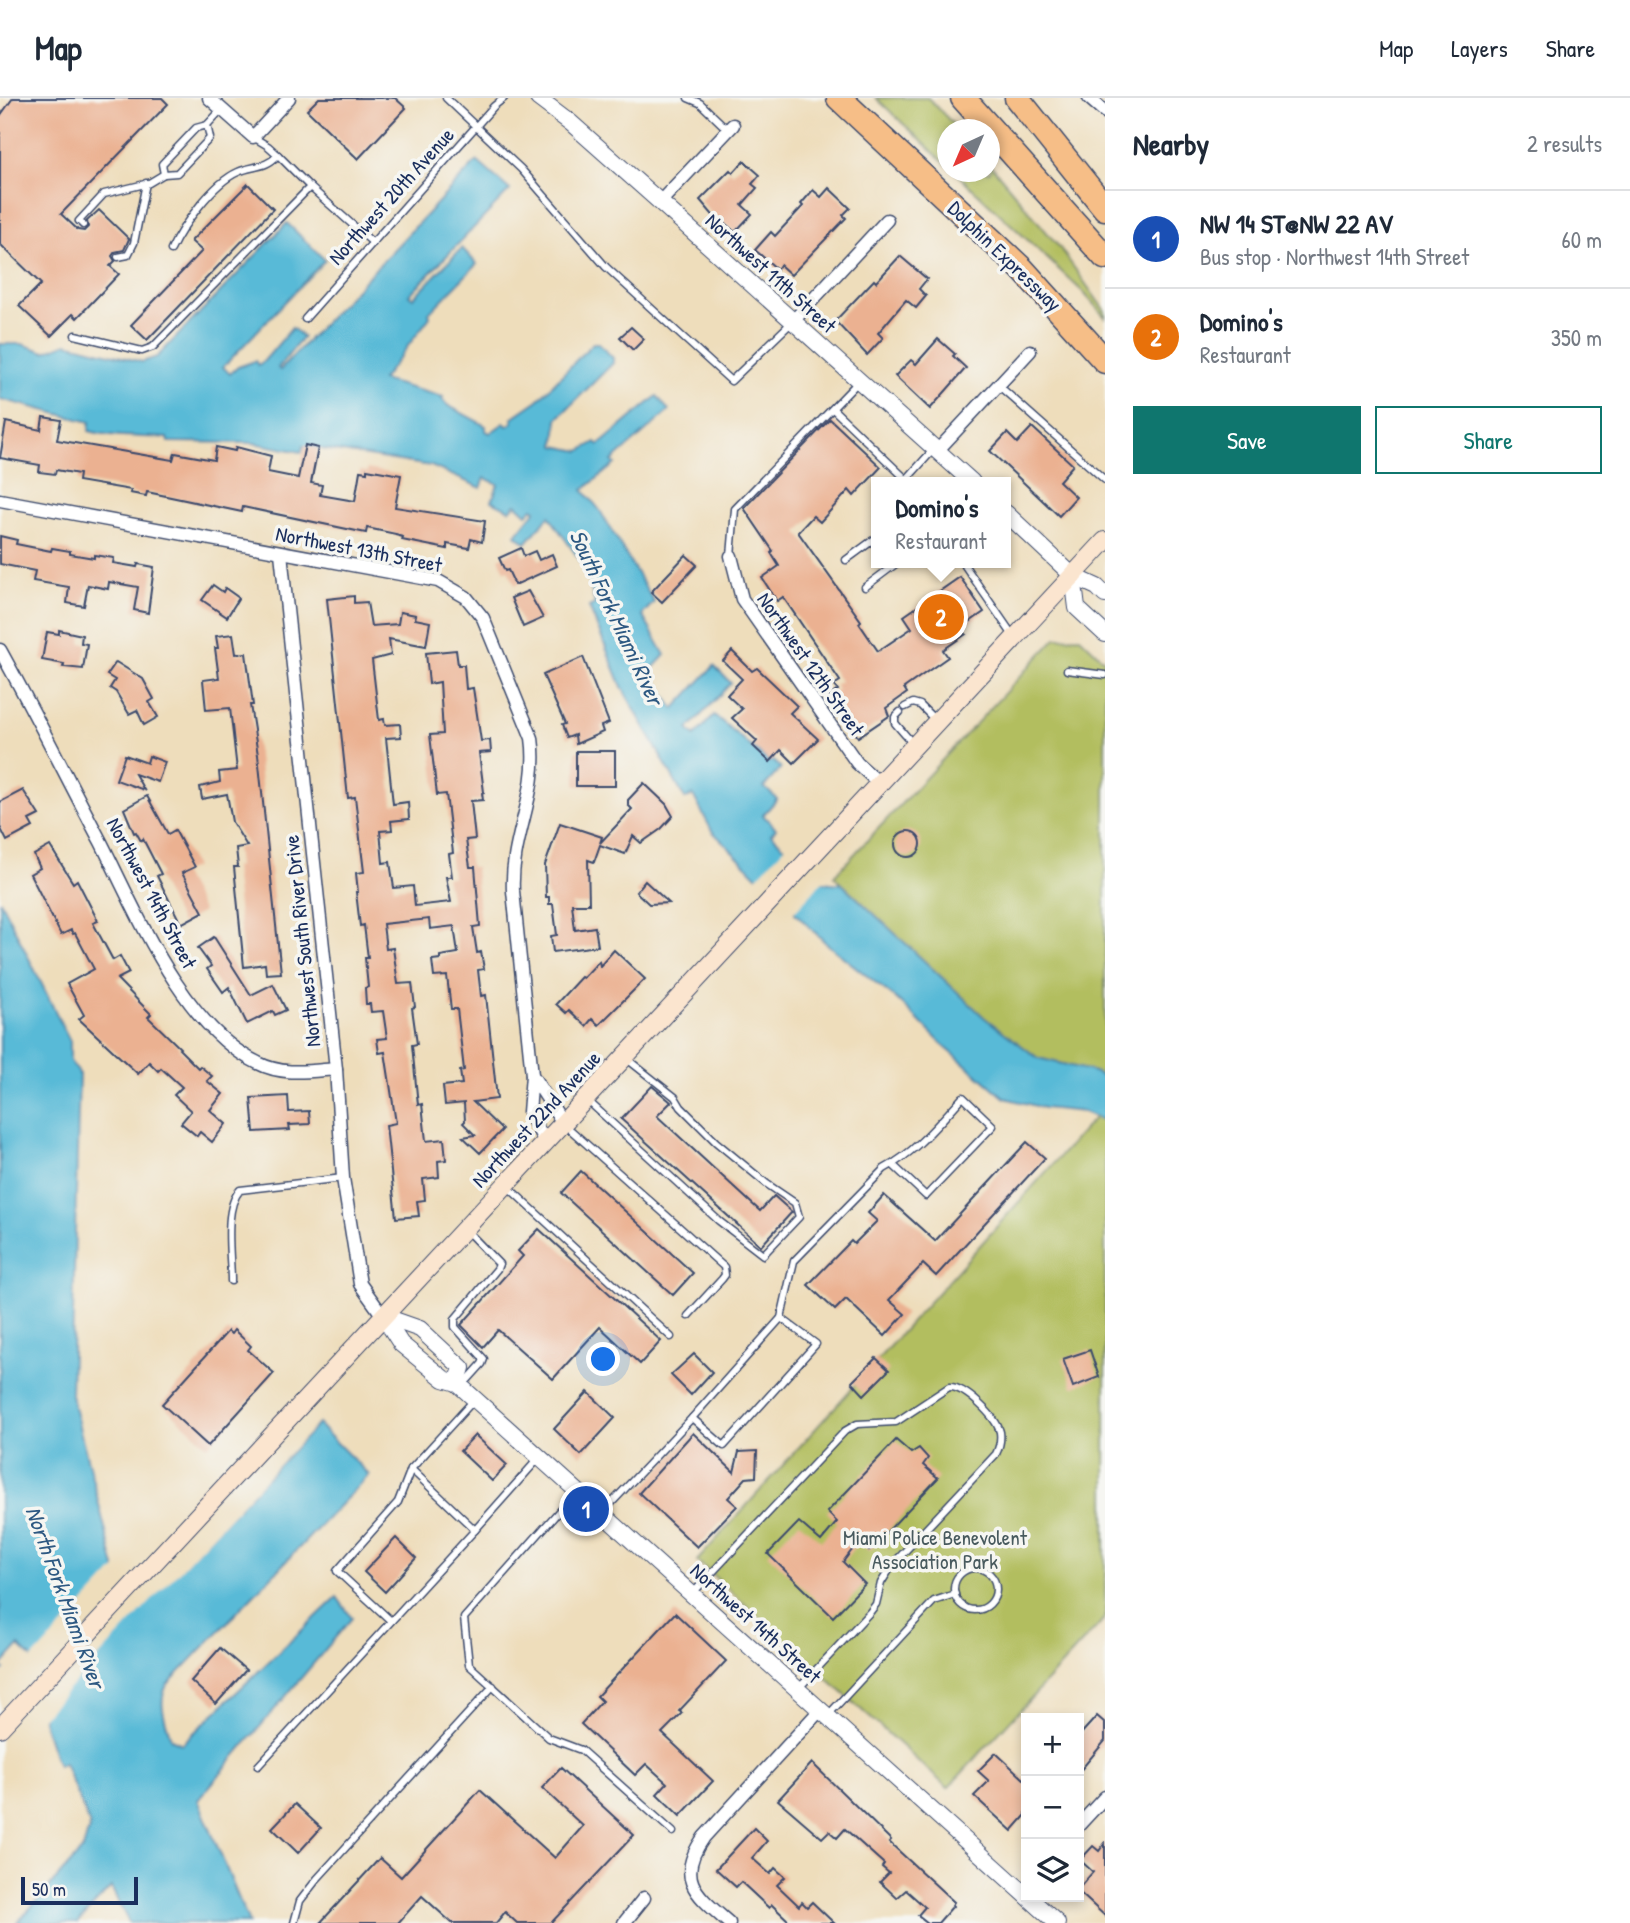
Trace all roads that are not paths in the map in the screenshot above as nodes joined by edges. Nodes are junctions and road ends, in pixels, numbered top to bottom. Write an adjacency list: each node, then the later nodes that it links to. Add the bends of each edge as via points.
1 (209, 98): 11 (street)
2 (289, 98): 16 (street)
3 (446, 98): 14 (lane)
4 (504, 98): 14 (lane, Northwest 20th Avenue)
5 (538, 98): 23 (street, Northwest 11th Street)
6 (688, 98): 15 (lane)
7 (839, 98): 35 (highway, Dolphin Expressway, via 1022,269)
8 (963, 98): 30 (highway)
9 (1017, 98): 24 (highway)
10 (1089, 98): 12 (street)
11 (221, 110): 13 (lane); 16 (street)
12 (1105, 113)
13 (207, 125): 17 (lane); 18 (lane, via 210,138)
14 (477, 126): 27 (lane, Northwest 20th Avenue); 32 (lane, via 606,267 731,381)
15 (730, 127): 23 (street)
16 (253, 137): 19 (lane)
17 (184, 140): 18 (lane); 20 (lane, via 162,164)
18 (197, 152): 20 (lane, via 177,173)
19 (278, 155): 22 (lane); 28 (lane, via 270,164 237,172 222,185 189,218)
20 (164, 174): 21 (lane)
21 (146, 183): 26 (lane, via 104,194 79,221); 29 (lane, via 134,243 128,255)
22 (310, 187): 27 (lane); 33 (lane, via 153,347 142,351)
23 (660, 202): 32 (street, Northwest 11th Street)
24 (1105, 208)
25 (887, 220): 32 (street)
26 (83, 225)
27 (373, 243): 31 (lane, Northwest 20th Avenue)
28 (171, 250)
29 (118, 257)
30 (1105, 257)
31 (305, 319)
32 (793, 321): 36 (street, Northwest 11th Street)
33 (75, 335)
34 (1030, 351): 37 (street)
35 (1105, 361)
36 (859, 381): 38 (lane); 39 (street, Northwest 11th Street)
37 (998, 385): 39 (street); 43 (lane)
38 (833, 410): 40 (lane); 49 (lane, via 735,509)
39 (936, 450): 41 (lane); 42 (street, Northwest 11th Street)
40 (904, 477)
41 (912, 477)
42 (966, 477)
43 (1105, 480)
44 (0, 499): 48 (street, Northwest 13th Street)
45 (1011, 520): 53 (street)
46 (1105, 541): 53 (main road, Northwest 22nd Avenue)
47 (871, 542): 50 (lane)
48 (281, 553): 65 (street, Northwest South River Drive); 66 (street, Northwest 13th Street, via 438,581 466,597 491,634 533,738 535,755 512,878)
49 (731, 556): 63 (street, Northwest 12th Street, via 741,599 857,763)
50 (846, 560)
51 (890, 568): 54 (lane)
52 (966, 568): 57 (lane)
53 (1073, 576): 55 (street); 56 (street, via 1077,608); 57 (main road, Northwest 22nd Avenue)
54 (865, 587)
55 (1105, 594)
56 (1105, 634)
57 (1015, 639): 61 (main road, Northwest 22nd Avenue)
58 (0, 650): 65 (street, Northwest 14th Street, via 142,923 188,1000 231,1046 259,1064 283,1072)
59 (1067, 670): 60 (lane)
60 (1105, 675)
61 (937, 722): 62 (main road, Northwest 22nd Avenue); 62 (lane, via 920,705 902,709 895,723)
62 (915, 746): 63 (main road, Northwest 22nd Avenue)
63 (879, 783): 64 (main road, Northwest 22nd Avenue)
64 (625, 1056): 67 (main road, Northwest 22nd Avenue); 67 (lane, via 675,1097 716,1142 795,1203 799,1217 763,1255 719,1221)
65 (336, 1069): 71 (street, Northwest South River Drive)
66 (532, 1074): 68 (street, Northwest 13th Street); 69 (street, Northwest 13th Street, via 529,1112)
67 (586, 1098): 68 (main road, Northwest 22nd Avenue)
68 (563, 1123): 69 (main road, Northwest 22nd Avenue); 76 (lane, via 723,1267 725,1275)
69 (545, 1142): 72 (main road, Northwest 22nd Avenue)
70 (893, 1165): 70 (lane, via 963,1097 993,1126 926,1196); 77 (lane, via 794,1261)
71 (344, 1178): 74 (lane, via 240,1190 230,1209); 75 (street, Northwest South River Drive, via 360,1284)
72 (506, 1184): 73 (main road, Northwest 22nd Avenue); 78 (lane)
73 (465, 1229): 75 (main road, Northwest 22nd Avenue); 79 (lane, via 499,1264 455,1319 455,1327 484,1359)
74 (231, 1281)
75 (383, 1316): 79 (street, Northwest 14th Street, via 401,1344 444,1379); 79 (street, Northwest 14th Street, via 420,1329 462,1368); 93 (main road, Northwest 22nd Avenue)
76 (688, 1316)
77 (781, 1318): 81 (lane); 81 (lane, via 816,1344 724,1446)
78 (671, 1337)
79 (460, 1385): 80 (street, Northwest 14th Street)
80 (475, 1399): 82 (street, Northwest 14th Street); 83 (lane)
81 (692, 1418): 85 (lane)
82 (540, 1457): 84 (street, Northwest 14th Street); 86 (lane)
83 (411, 1469): 86 (lane); 89 (lane, via 398,1502 337,1571)
84 (577, 1490): 85 (street, Northwest 14th Street); 90 (lane, via 464,1618 469,1665)
85 (602, 1513): 87 (street, Northwest 14th Street)
86 (475, 1530): 89 (lane)
87 (692, 1594): 91 (street, Northwest 14th Street); 91 (lane, via 845,1431 857,1424 896,1422 949,1387 961,1389 982,1407 999,1429 996,1454 893,1564 870,1612)
88 (955, 1594): 88 (lane, via 969,1609 982,1609 993,1600 996,1586 990,1574 971,1569 956,1581); 92 (lane, via 934,1601)
89 (391, 1621): 94 (lane)
90 (493, 1686): 97 (lane, via 549,1738 580,1750); 101 (lane, via 317,1879 300,1901)
91 (798, 1689): 92 (street, Northwest 14th Street)
92 (824, 1712): 98 (street, Northwest 14th Street); 103 (street, via 705,1838 692,1858 690,1880)
93 (0, 1728)
94 (258, 1766)
95 (1105, 1797): 96 (street)
96 (1084, 1820)
97 (673, 1832)
98 (1021, 1887)
99 (644, 1898): 102 (street)
100 (1036, 1902): 104 (street, Northwest 14th Street)
101 (294, 1923)
102 (624, 1923)
103 (729, 1923)
104 (1058, 1923)

